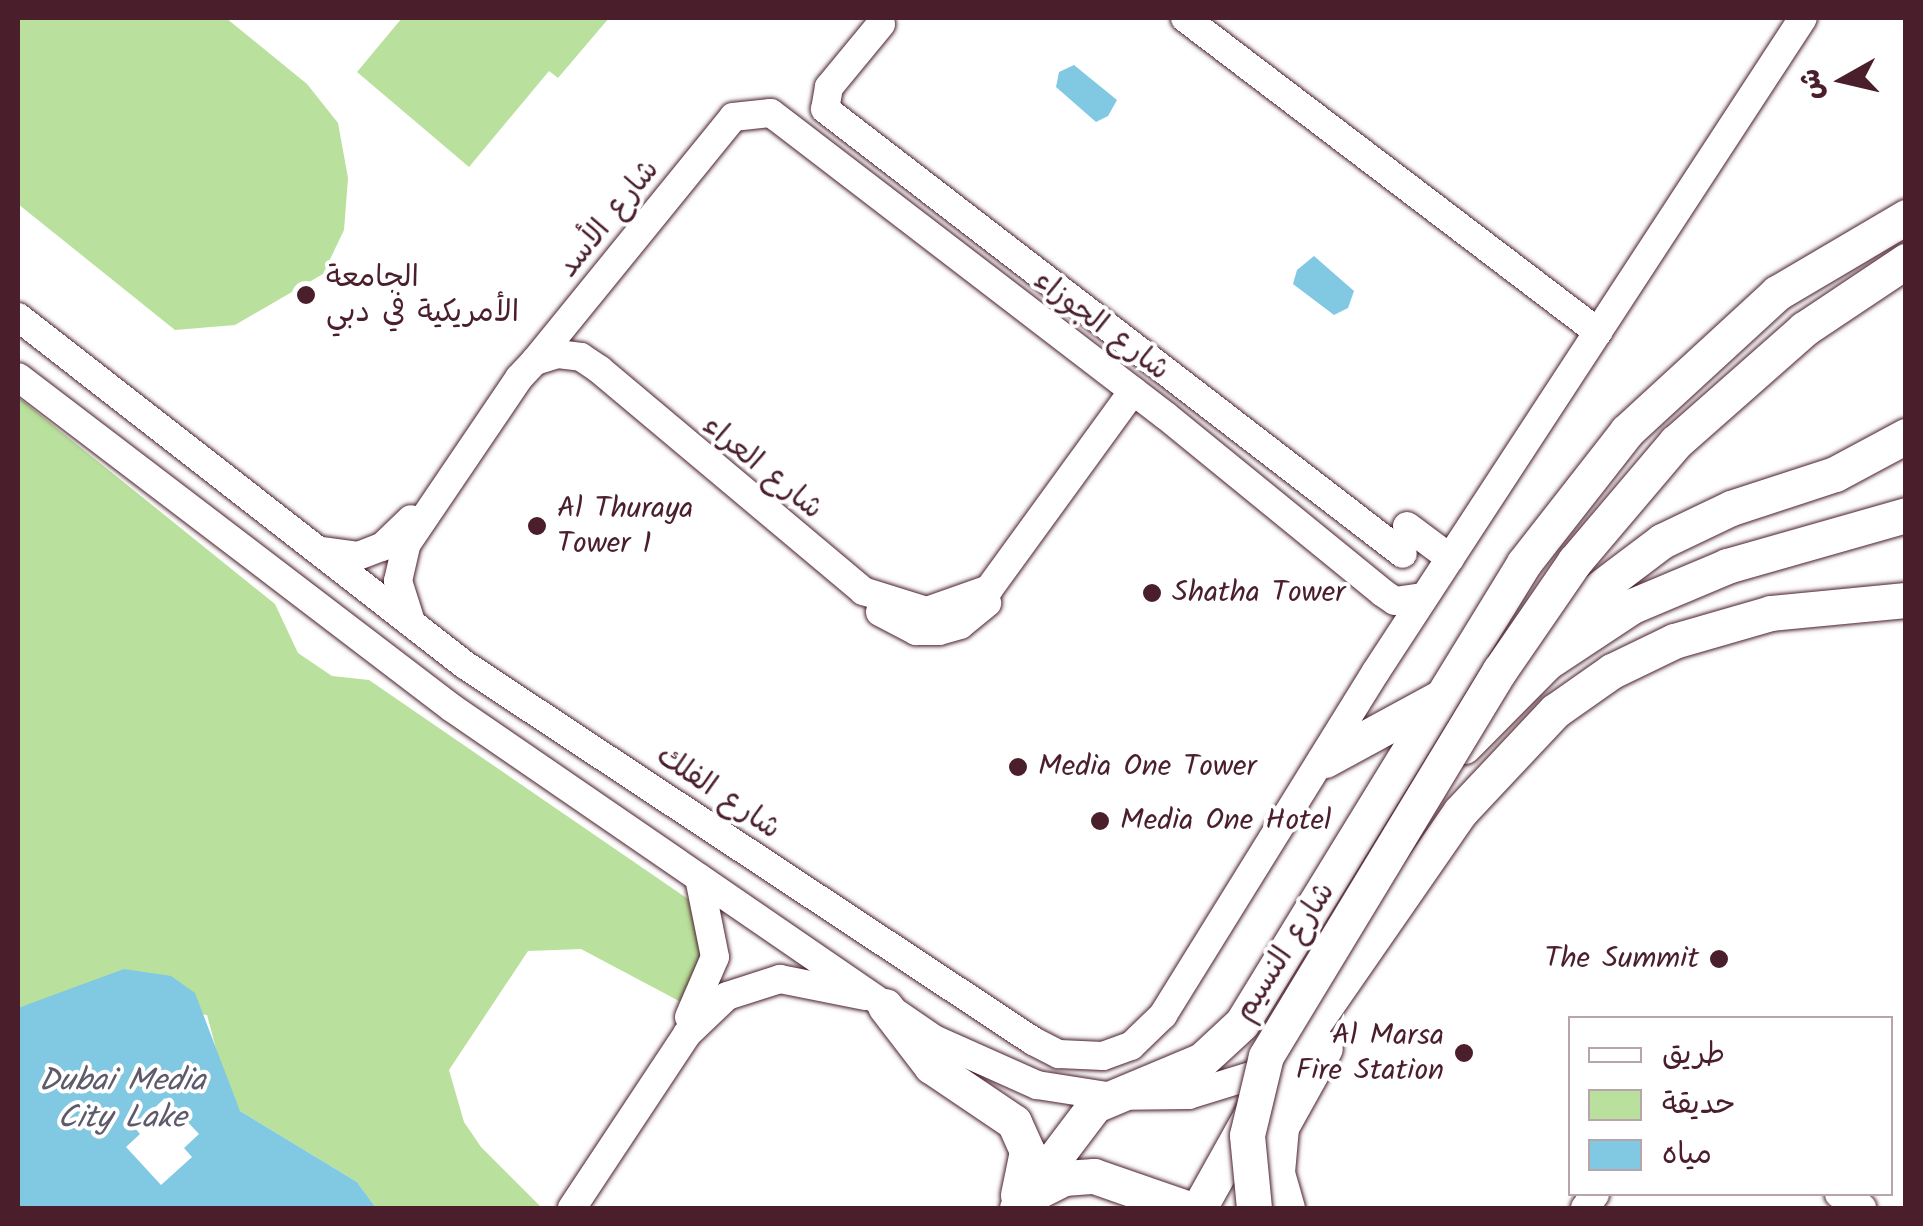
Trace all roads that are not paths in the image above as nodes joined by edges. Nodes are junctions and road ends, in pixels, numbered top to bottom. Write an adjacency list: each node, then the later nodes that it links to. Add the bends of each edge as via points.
1 (1185, 18): 9 (street)
2 (1803, 18): 9 (street, شارع الفلك)
3 (881, 24): 8 (street, via 829,86 825,109)
4 (734, 117): 10 (street, شارع الجوزاء, via 771,113 788,122); 11 (street, شارع الأسد)
5 (1906, 217): 27 (main road, شارع النسيم, via 1777,294 1628,431 1556,517)
6 (1906, 260): 30 (main road, bridge, via 1747,376 1624,500 1500,670)
7 (18, 317): 21 (street, شارع الفلك)
8 (1111, 331): 10 (street); 12 (street); 22 (street)
9 (1598, 332): 23 (street, شارع الفلك)
10 (1074, 345): 12 (street, شارع الجوزاء)
11 (535, 361): 15 (street, شارع العراء, via 580,357); 16 (street)
12 (1108, 372): 14 (street, شارع الجوزاء)
13 (18, 377): 31 (street, via 436,696)
14 (1133, 392): 15 (street, شارع العراء, via 980,612 939,631 895,623); 24 (street, شارع الجوزاء, via 1383,593 1410,603)
15 (621, 394): 16 (street, شارع العراء, via 570,371 549,373)
16 (496, 412): 18 (street)
17 (1906, 436): 29 (main road, via 1836,474 1695,523 1629,562 1514,654)
18 (432, 503): 21 (street, via 382,547 358,556); 26 (street, via 406,545 398,581)
19 (1906, 515): 30 (main road, via 1727,566 1632,606 1546,663)
20 (1407, 526): 23 (street)
21 (315, 549): 26 (street, شارع الفلك)
22 (1402, 554)
23 (1450, 558): 24 (street, شارع الفلك)
24 (1424, 597): 28 (street, شارع الفلك)
25 (1906, 600): 32 (main road, via 1818,605 1726,625 1643,655 1583,690 1482,784)
26 (412, 624): 28 (street, شارع الفلك, via 1033,1041 1074,1057 1118,1052 1154,1027)
27 (1442, 697): 28 (main road); 29 (main road, شارع النسيم)
28 (1325, 760)
29 (1406, 760): 36 (main road, شارع النسيم, via 1230,1037 1186,1068)
30 (1448, 764): 43 (main road, bridge, via 1266,1056 1248,1135)
31 (699, 878): 33 (street); 34 (street, via 715,956)
32 (1363, 956): 35 (main road); 44 (main road, via 1348,1009 1281,1128 1277,1172)
33 (878, 1001): 34 (street, via 766,980 727,996); 36 (street, via 934,1040 1001,1072); 38 (main road, via 917,1053 1020,1130 1027,1164)
34 (687, 1034): 39 (street)
35 (1291, 1061): 36 (street, via 1202,1092); 42 (main road, via 1238,1134)
36 (1107, 1096): 38 (main road, شارع النسيم, via 1074,1126)
37 (1110, 1178): 38 (main road, via 1064,1178); 40 (main road); 41 (main road)
38 (1018, 1205)
39 (572, 1208)
40 (1144, 1208)
41 (1186, 1208)
42 (1198, 1208)
43 (1254, 1208)
44 (1288, 1208)

